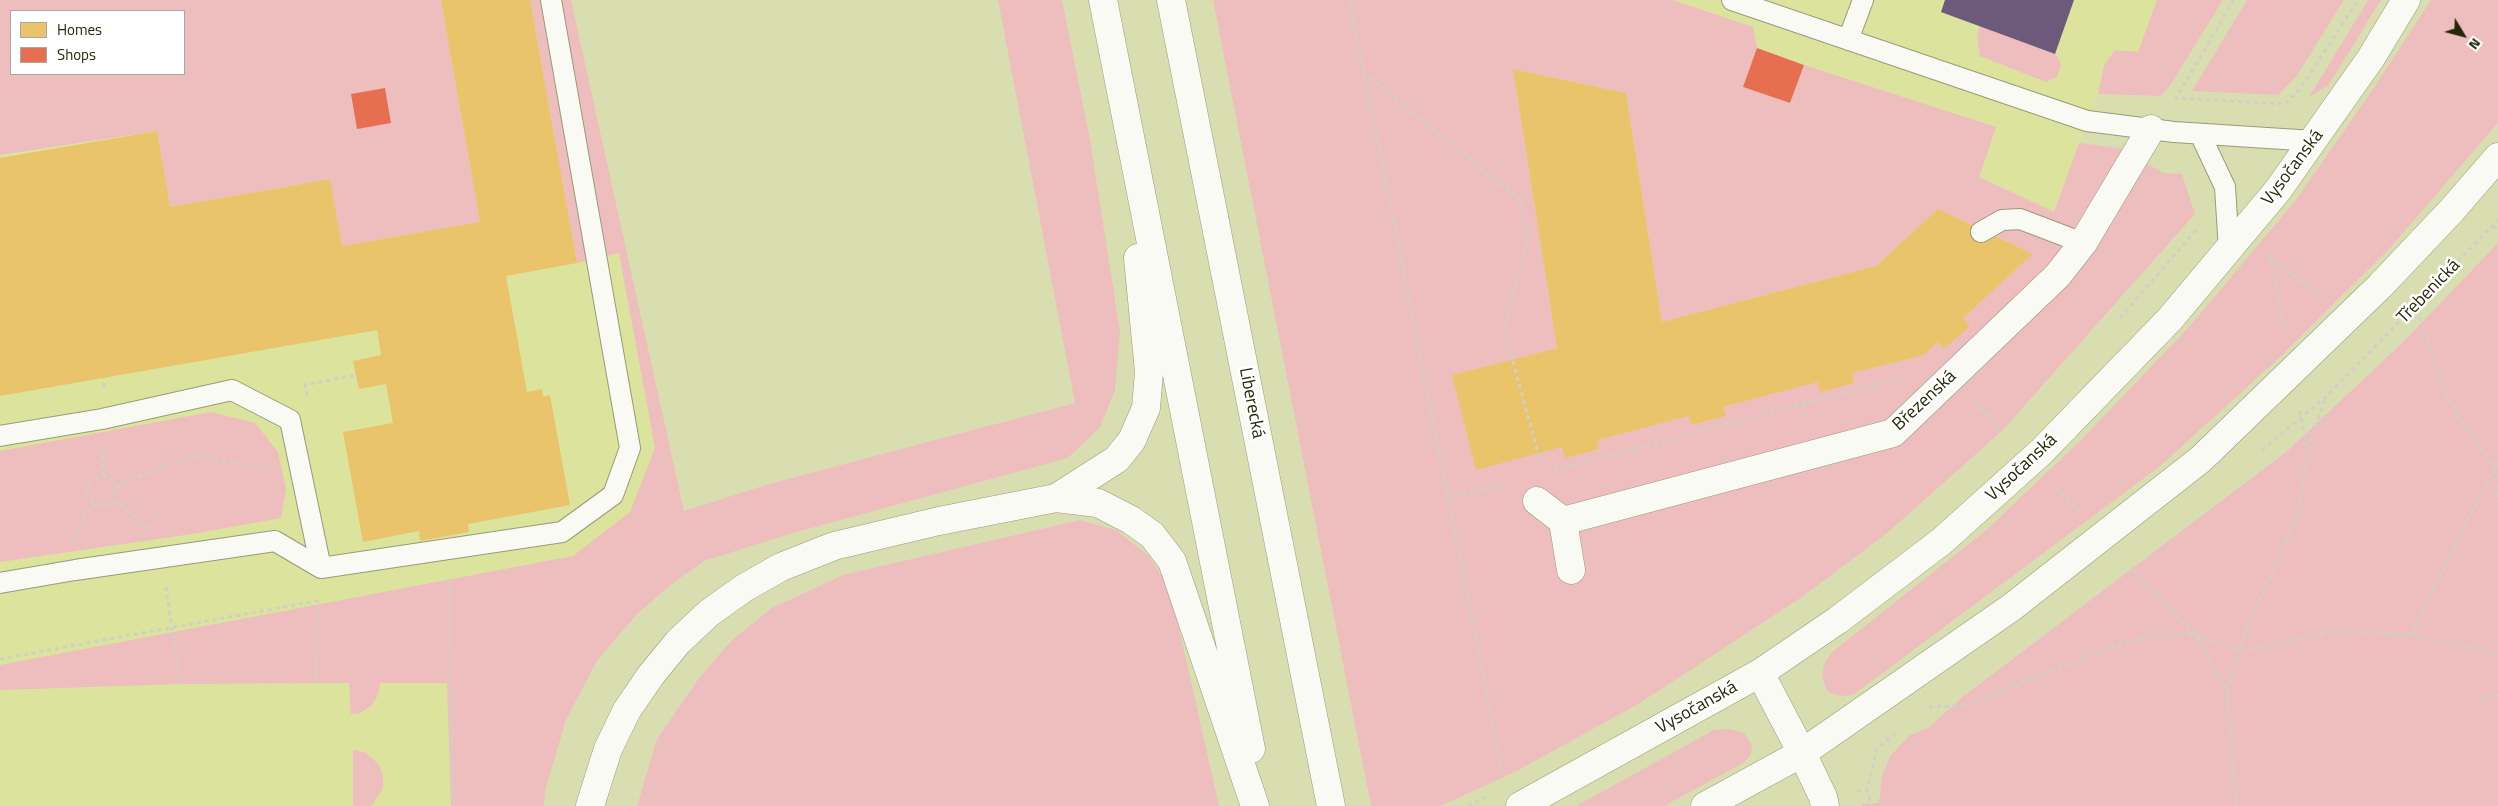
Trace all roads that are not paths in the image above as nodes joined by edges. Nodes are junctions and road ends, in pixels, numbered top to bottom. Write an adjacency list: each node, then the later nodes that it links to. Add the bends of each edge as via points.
1 (551, 0): 20 (lane, via 630,448 613,495 562,532)
2 (1102, 0): 8 (main road)
3 (1171, 0): 28 (main road, Liberecká)
4 (1732, 0): 7 (lane)
5 (1863, 0): 7 (lane)
6 (2406, 0): 11 (main road, Vysočanská)
7 (1848, 40): 9 (lane, via 2086,121)
8 (1122, 97): 17 (main road, via 1149,372 1146,408 1132,440 1117,460); 27 (main road)
9 (2151, 129): 10 (lane); 15 (main road, Březenská)
10 (2200, 134): 11 (lane); 14 (lane, via 2226,187)
11 (2314, 141): 14 (main road, Vysočanská, via 2278,190)
12 (2498, 157): 24 (main road, via 2452,210 2348,317 2201,459 2012,607)
13 (1980, 232): 15 (lane, via 2002,220 2020,219)
14 (2232, 236): 23 (main road, Vysočanská, via 2170,319 2041,452 1942,541 1838,620)
15 (2082, 243): 19 (main road, Březenská, via 2058,275 1893,433)
16 (0, 436): 20 (lane, via 102,419 232,390 290,420)
17 (1056, 498): 25 (main road, via 834,546 782,567 744,588 709,613 678,642 651,675 627,710 608,749); 26 (main road, via 1098,503 1131,520 1152,535 1172,561)
18 (1537, 501): 19 (main road)
19 (1563, 521): 21 (main road)
20 (321, 568): 22 (lane, via 275,541)
21 (1571, 570)
22 (0, 584)
23 (1760, 673): 24 (main road); 29 (main road, Vysočanská)
24 (1802, 753): 30 (main road); 31 (main road)
25 (590, 806)
26 (1255, 806)
27 (1262, 806)
28 (1331, 806)
29 (1520, 806)
30 (1705, 806)
31 (1825, 806)

